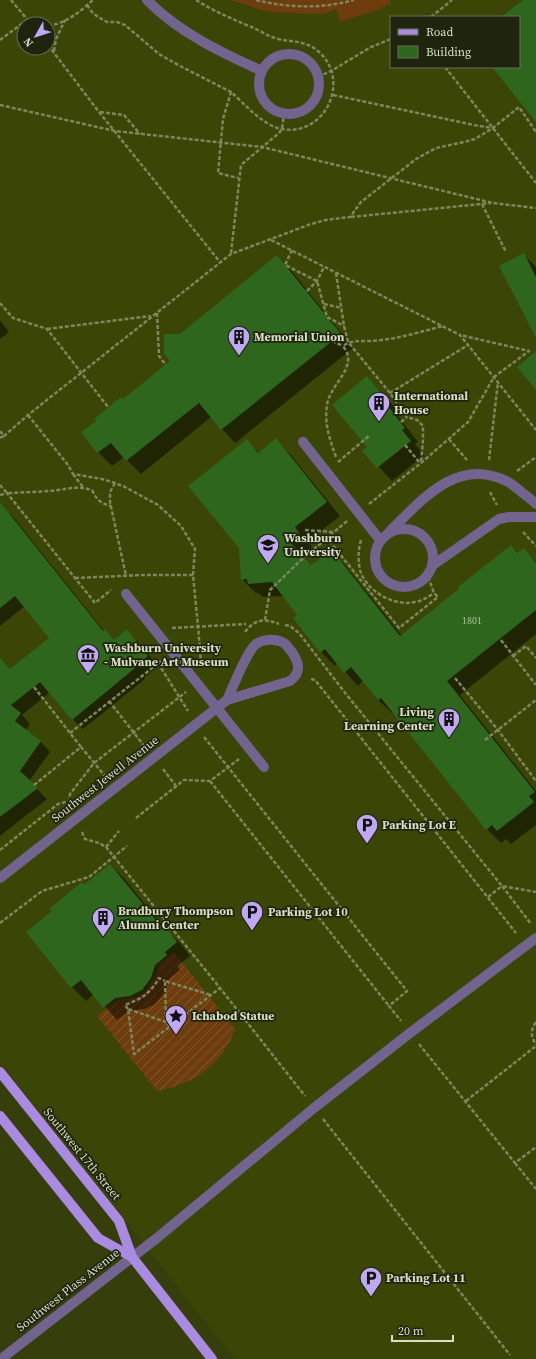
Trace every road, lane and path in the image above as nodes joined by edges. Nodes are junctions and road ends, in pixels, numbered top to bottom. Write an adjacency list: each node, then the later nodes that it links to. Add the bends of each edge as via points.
1 (11, 0): 9 (path)
2 (93, 0): 8 (path)
3 (147, 0): 19 (street, via 177,26)
4 (196, 0): 20 (path, via 214,11 275,38 306,44 318,51)
5 (256, 0): 6 (path, via 297,7 322,6)
6 (354, 0)
7 (452, 0): 10 (path)
8 (87, 5): 11 (path); 22 (path, via 92,12 107,22 125,25 159,54)
9 (24, 16)
10 (432, 16)
11 (65, 20): 12 (path); 14 (path)
12 (56, 25)
13 (16, 28): 16 (path)
14 (56, 39)
15 (390, 39): 20 (path, via 371,47)
16 (0, 40)
17 (56, 55): 25 (path)
18 (446, 68): 27 (path)
19 (262, 71): 21 (street, via 273,59 288,54 307,61); 26 (street, via 259,85 262,98 271,109)
20 (331, 71): 21 (path); 23 (path)
21 (318, 77): 26 (street, via 318,90 309,107 297,113)
22 (231, 92): 28 (path, via 263,121); 32 (path, via 223,119)
23 (333, 95): 27 (path); 28 (path, via 324,113 316,120 295,129)
24 (0, 105): 29 (path)
25 (99, 112): 29 (path); 31 (path, via 124,115)
26 (284, 114): 28 (path)
27 (493, 128): 30 (path, via 519,107); 35 (path, via 475,139 436,148); 36 (path)
28 (282, 129): 33 (path)
29 (115, 131): 31 (path); 45 (path)
30 (536, 132)
31 (140, 134): 32 (path)
32 (221, 142): 33 (path); 34 (path, via 218,173)
33 (262, 147): 34 (path, via 241,165); 35 (path)
34 (238, 178): 44 (path)
35 (391, 178): 37 (path); 40 (path, via 361,202)
36 (536, 183)
37 (494, 203): 38 (path); 39 (path)
38 (482, 204): 40 (path); 43 (path)
39 (536, 208)
40 (350, 217): 41 (path, via 311,224)
41 (271, 240): 42 (path); 44 (path)
42 (292, 250): 46 (path); 48 (path, via 285,265)
43 (506, 252)
44 (231, 254): 45 (path)
45 (220, 262): 53 (path)
46 (324, 267): 47 (path); 48 (path)
47 (336, 272): 52 (path); 56 (path)
48 (317, 281): 49 (path); 51 (path)
49 (306, 291)
50 (0, 303): 57 (path, via 13,318)
51 (323, 303): 52 (path); 55 (path, via 328,317)
52 (342, 308): 55 (path)
53 (157, 312): 54 (path); 63 (path, via 159,356)
54 (152, 316): 57 (path); 64 (path)
55 (344, 326): 60 (path)
56 (444, 326): 58 (path); 60 (path, via 375,341)
57 (47, 329): 64 (path)
58 (460, 335): 61 (path); 65 (path, via 529,351)
59 (332, 341): 62 (path)
60 (348, 342): 62 (path); 67 (path)
61 (468, 345): 65 (path); 67 (path)
62 (343, 346): 74 (path, via 349,359 343,374 329,394 326,420 337,463)
63 (166, 365)
64 (80, 373): 68 (path); 69 (path)
65 (494, 377): 66 (path); 77 (path, via 468,422)
66 (498, 381): 72 (path); 81 (path)
67 (390, 393): 70 (path)
68 (108, 407)
69 (28, 415): 75 (path); 84 (path)
70 (407, 417): 71 (path); 82 (path, via 417,420 423,426)
71 (401, 422)
72 (536, 430)
73 (0, 431): 75 (path)
74 (370, 435)
75 (4, 436): 76 (path)
76 (0, 438)
77 (449, 440): 82 (path); 83 (path)
78 (303, 442): 102 (street)
79 (405, 445): 82 (path)
80 (536, 457): 85 (path)
81 (488, 462)
82 (421, 463): 92 (path, via 368,504)
83 (470, 464)
84 (73, 474): 86 (path); 88 (path)
85 (506, 480): 93 (street); 102 (street, via 487,473 453,478 418,504)
86 (115, 484): 94 (path, via 110,492); 106 (path, via 158,506 182,526 195,549)
87 (0, 485): 90 (path)
88 (83, 487): 90 (path); 94 (path, via 92,490 101,503)
89 (489, 489): 95 (path)
90 (7, 493): 91 (path); 109 (path)
91 (0, 495)
92 (364, 499)
93 (536, 504)
94 (110, 506): 107 (path)
95 (499, 509)
96 (536, 517): 105 (street, via 499,519)
97 (350, 520): 100 (path)
98 (519, 527): 104 (path)
99 (305, 530): 100 (path)
100 (334, 532): 103 (path)
101 (361, 536): 111 (path, via 361,571 366,581 380,595 391,600 414,603)
102 (383, 537): 105 (street, via 396,530 419,532 428,540 431,547); 108 (street, via 375,552 375,567 382,578 390,585 409,588)
103 (327, 538): 111 (path, via 399,628 438,597); 114 (path, via 270,590)
104 (536, 546)
105 (433, 565): 108 (street)
106 (193, 575): 107 (path); 117 (path)
107 (126, 576): 109 (path); 110 (path)
108 (427, 577): 111 (path)
109 (75, 578): 113 (path)
110 (127, 583)
111 (434, 593)
112 (126, 594): 120 (street)
113 (95, 603)
114 (265, 620)
115 (246, 624): 117 (path)
116 (279, 624): 160 (path, via 290,626 299,633)
117 (198, 626): 118 (path)
118 (170, 628)
119 (501, 640): 121 (path)
120 (172, 651): 123 (path); 126 (street)
121 (513, 656): 122 (path, via 526,646); 127 (path)
122 (536, 658)
123 (158, 663): 129 (path); 132 (path)
124 (455, 678): 135 (path)
125 (311, 679): 162 (path, via 315,680)
126 (198, 683): 129 (path); 133 (street)
127 (536, 685)
128 (34, 687): 136 (path)
129 (180, 697): 134 (path); 137 (path)
130 (227, 700): 130 (street, Southwest Jewell Avenue, via 296,677 298,663 285,644 276,640 264,640 255,644); 133 (street, Southwest Jewell Avenue)
131 (536, 700): 135 (path)
132 (109, 701): 136 (path); 137 (path)
133 (217, 707): 145 (street); 159 (street, Southwest Jewell Avenue)
134 (189, 713)
135 (498, 730): 139 (path); 149 (path)
136 (70, 733): 140 (path)
137 (133, 733): 141 (path); 143 (path)
138 (204, 737): 144 (path)
139 (485, 740)
140 (81, 747): 143 (path); 150 (path)
141 (145, 747)
142 (244, 755): 144 (path)
143 (94, 763): 147 (path); 157 (path, via 70,794 69,800 58,804)
144 (228, 767): 148 (path); 170 (path, via 407,992)
145 (264, 767)
146 (163, 769): 151 (path)
147 (107, 779)
148 (210, 781): 151 (path, via 184,780); 170 (path)
149 (536, 781)
150 (34, 785)
151 (176, 786): 152 (path)
152 (136, 818)
153 (80, 829): 156 (path, via 85,838)
154 (119, 832): 156 (path)
155 (127, 846): 158 (path)
156 (106, 847): 158 (path)
157 (0, 850)
158 (114, 858): 163 (path, via 89,877 42,891); 168 (path)
159 (0, 878)
160 (502, 886): 161 (path); 162 (path); 164 (path)
161 (536, 892)
162 (488, 897): 165 (path)
163 (0, 923)
164 (532, 925)
165 (519, 937)
166 (536, 938): 175 (street, Southwest Plass Avenue)
167 (165, 981): 169 (path); 171 (path, via 159,978 144,997 125,1005); 172 (path)
168 (220, 988): 169 (path); 179 (path)
169 (211, 995): 174 (path)
170 (389, 1006): 175 (path)
171 (128, 1009): 172 (path); 174 (path, via 134,1054)
172 (166, 1022): 174 (path)
173 (536, 1022): 176 (path, via 531,1037)
174 (170, 1027)
175 (410, 1033): 178 (path); 179 (street, Southwest Plass Avenue)
176 (536, 1045): 178 (path)
177 (0, 1072): 184 (main road, Southwest 17th Street, via 119,1221)
178 (466, 1102): 182 (path)
179 (314, 1108): 184 (street, Southwest Plass Avenue); 185 (path)
180 (0, 1117): 184 (main road, Southwest 17th Street, via 98,1238)
181 (536, 1147): 182 (path)
182 (515, 1163): 183 (path)
183 (536, 1189)
184 (132, 1257): 186 (street, Southwest Plass Avenue); 187 (main road, Southwest 17th Street)
185 (510, 1355)
186 (1, 1359)
187 (212, 1359)

